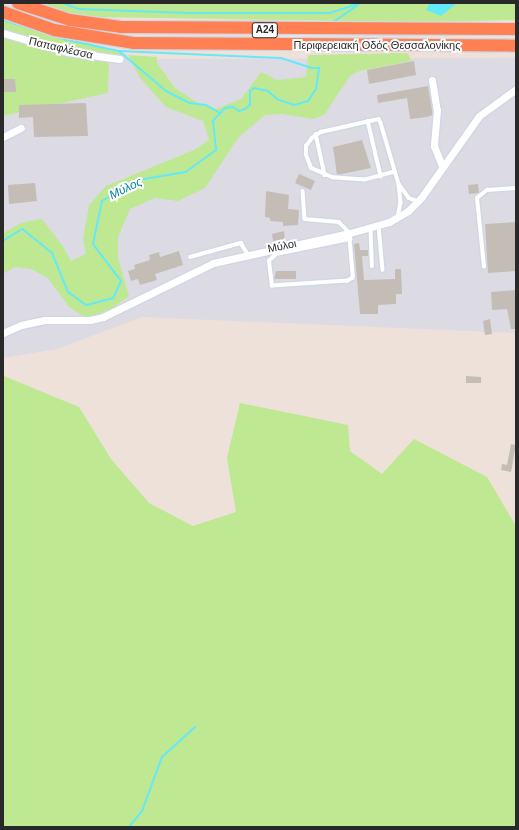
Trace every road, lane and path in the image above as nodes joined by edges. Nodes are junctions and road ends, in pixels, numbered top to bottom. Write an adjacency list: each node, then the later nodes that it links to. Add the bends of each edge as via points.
1 (18, 3): 3 (highway, Περιφερειακή Οδός Θεσσαλονίκης / Α24, via 70,20 121,27)
2 (3, 12): 5 (highway, Περιφερειακή Οδός Θεσσαλονίκης / Α24, via 54,30 133,43)
3 (516, 29)
4 (3, 33): 6 (street, Παπαφλέσσα, via 68,52)
5 (516, 46)
6 (120, 59)
7 (432, 80): 13 (street, via 438,110 434,146)
8 (516, 89): 13 (street, Μύλοι, via 479,116)
9 (368, 121): 11 (lane); 14 (lane, via 380,121); 16 (lane)
10 (21, 128): 12 (street)
11 (316, 134): 15 (lane); 15 (lane, via 308,142 306,155 311,168)
12 (3, 137)
13 (442, 166): 20 (street, Μύλοι)
14 (395, 172): 16 (lane); 17 (lane)
15 (325, 175): 16 (lane, via 335,179 361,180)
16 (381, 176)
17 (399, 184): 20 (lane, via 409,198); 21 (lane, via 401,201)
18 (516, 188): 28 (lane, via 487,190 477,198)
19 (303, 191): 24 (lane, via 305,219 338,221)
20 (418, 201): 21 (street, Μύλοι)
21 (398, 218): 22 (street, Μύλοι)
22 (379, 226): 23 (street, Μύλοι); 29 (lane)
23 (371, 228): 24 (street, Μύλοι); 27 (lane)
24 (350, 236): 24 (lane, via 353,276 350,281 276,287 271,284 269,261 276,254); 25 (street, Μύλοι)
25 (248, 254): 26 (lane, via 241,243); 30 (street, Μύλοι, via 200,267 102,317 90,320 44,320 21,325)
26 (190, 257)
27 (372, 266)
28 (484, 267)
29 (383, 270)
30 (3, 333)

